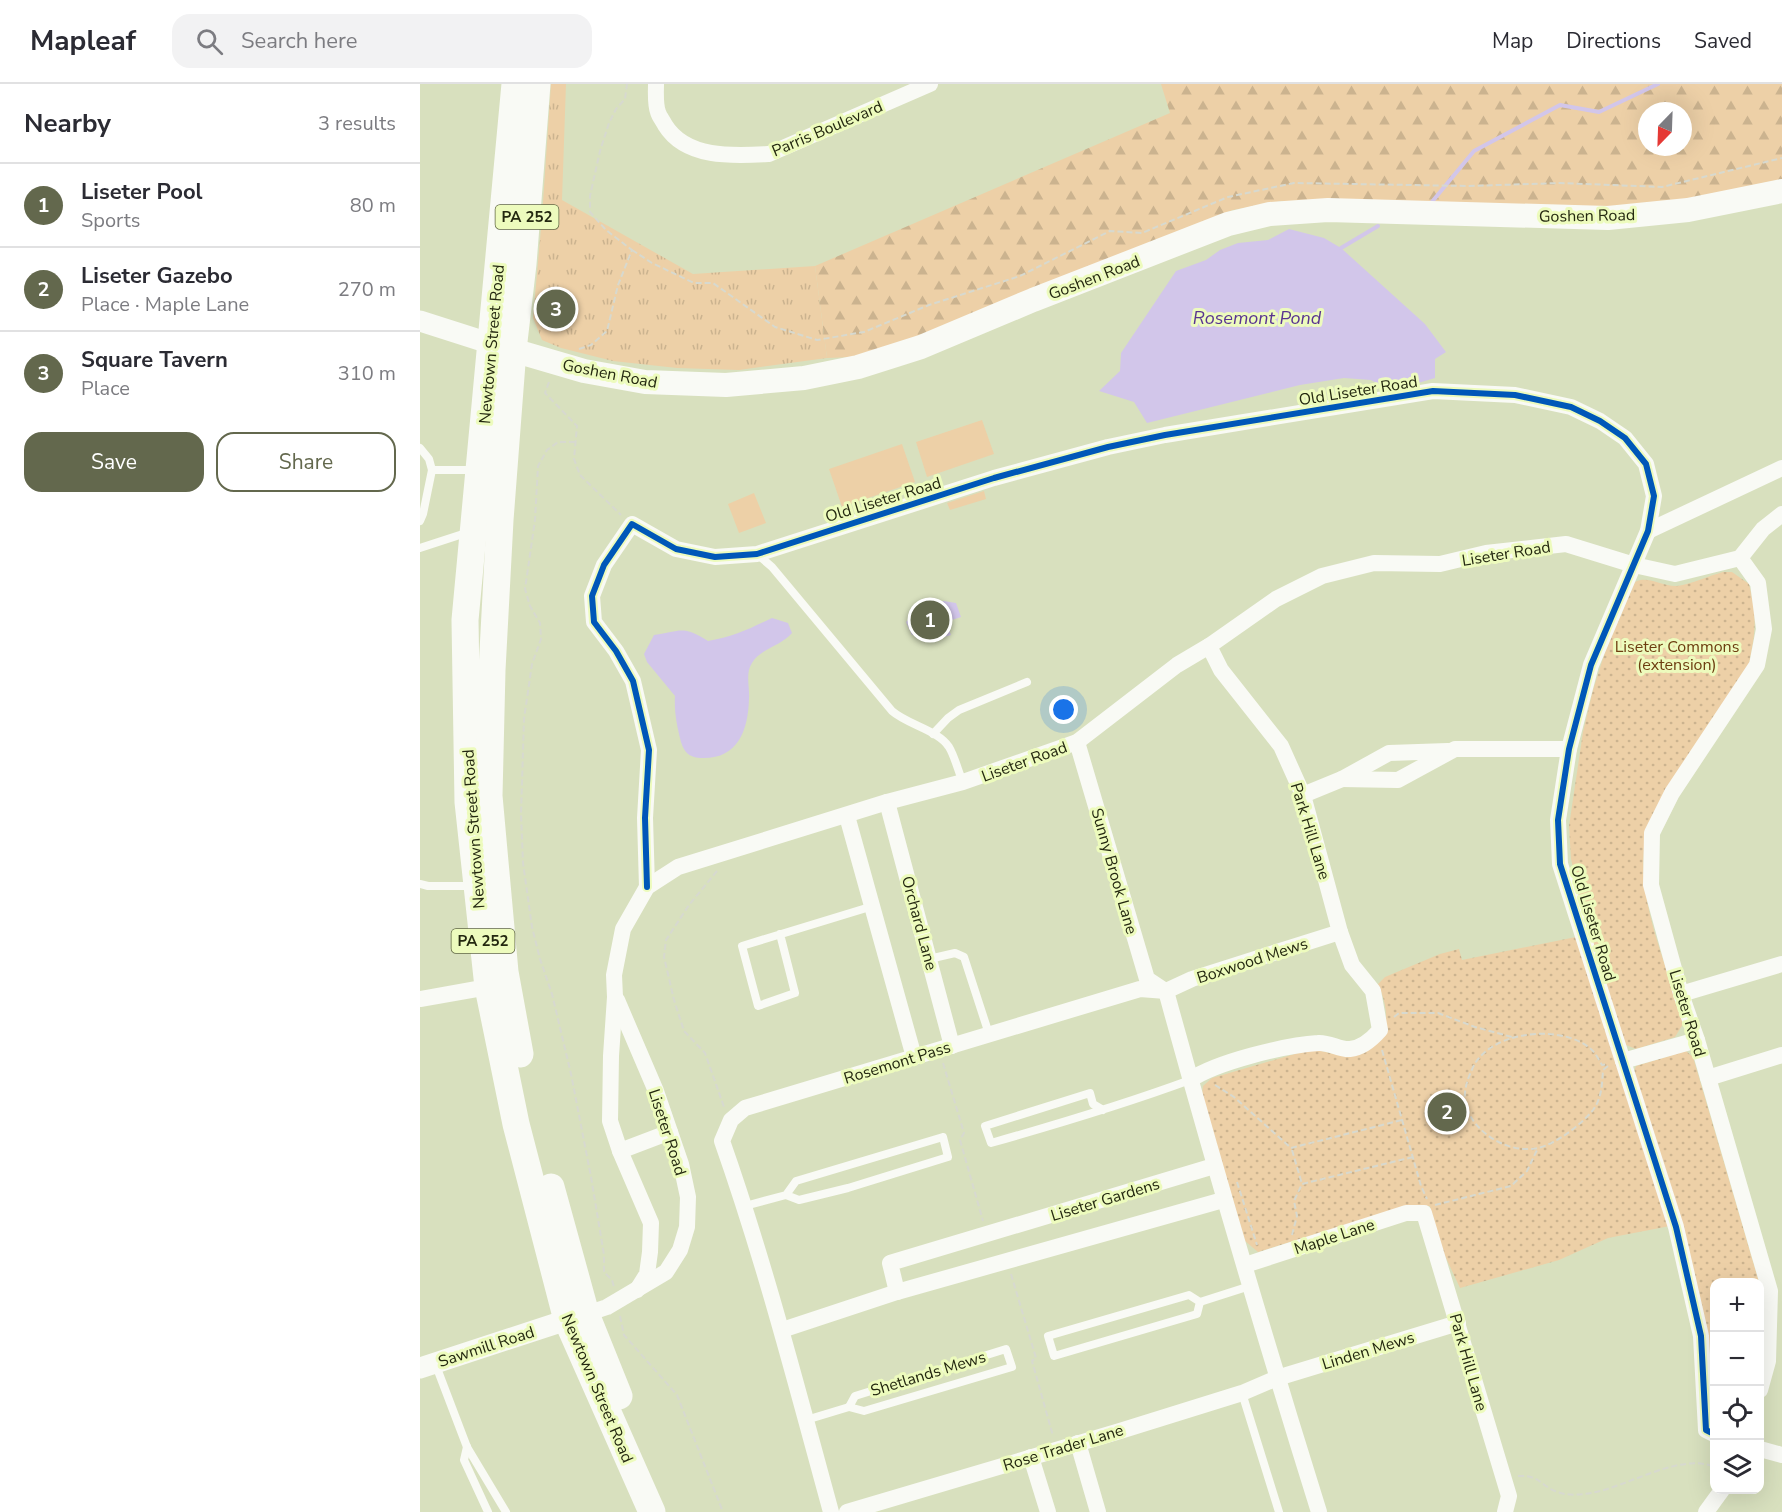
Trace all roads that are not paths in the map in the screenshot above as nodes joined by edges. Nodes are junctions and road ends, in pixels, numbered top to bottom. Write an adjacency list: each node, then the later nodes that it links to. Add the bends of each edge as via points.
1 (515, 84): 7 (main road, Newtown Street Road / PA 252)
2 (537, 84): 7 (main road, Newtown Street Road / PA 252, via 523,264)
3 (657, 84): 4 (street, Parris Boulevard, via 658,113 678,140 691,149 742,155 769,154)
4 (920, 86)
5 (1782, 191): 7 (main road, Goshen Road, via 1688,210 1608,218 1328,210 1270,214 1228,224 921,347 858,367 804,378 726,385 645,382 584,371)
6 (420, 321): 7 (street, Goshen Road)
7 (502, 347): 10 (main road, Newtown Street Road / PA 252); 21 (main road, Newtown Street Road / PA 252, via 499,531)
8 (420, 448): 11 (lane)
9 (1782, 468): 15 (street)
10 (479, 470): 11 (lane); 14 (main road, Newtown Street Road / PA 252)
11 (432, 471): 13 (lane)
12 (1782, 514): 18 (street)
13 (420, 520)
14 (473, 531): 16 (lane); 21 (main road, Newtown Street Road / PA 252, via 465,620)
15 (1648, 531): 17 (street, Old Liseter Road, via 1654,496 1646,464 1625,438 1600,421 1571,407 1515,395 1432,392 1108,447 994,478); 19 (street, Old Liseter Road)
16 (420, 548)
17 (757, 554): 23 (lane, via 892,711); 34 (street, Old Liseter Road, via 715,557 676,549 632,525 604,565 592,596 594,622 633,681 649,750 645,818)
18 (1740, 558): 19 (street, Liseter Road, via 1675,574); 42 (street, Liseter Road, via 1758,583 1764,629 1757,665 1672,793 1652,833 1651,885)
19 (1634, 565): 20 (street, Liseter Road, via 1566,544 1486,553 1440,564 1374,563 1322,576 1276,599); 25 (street, Old Liseter Road, via 1591,665)
20 (1209, 646): 24 (street, Liseter Road); 29 (street, Park Hill Lane, via 1221,670 1281,746)
21 (479, 678): 33 (main road, Newtown Street Road / PA 252, via 468,802); 68 (main road, Newtown Street Road / PA 252, via 505,972)
22 (1027, 682): 23 (lane, via 959,710)
23 (933, 734): 28 (lane, via 948,747)
24 (1077, 742): 28 (street, Liseter Road); 41 (street, Sunny Brook Lane, via 1147,979)
25 (1569, 749): 26 (street); 50 (street, Old Liseter Road, via 1558,820 1560,864)
26 (1454, 750): 27 (street, via 1389,753); 27 (street, via 1398,780)
27 (1342, 779): 29 (street)
28 (963, 782): 30 (street, Liseter Road)
29 (1303, 795): 36 (street, Park Hill Lane)
30 (887, 802): 31 (street, Liseter Road); 38 (street, Orchard Lane)
31 (847, 816): 34 (street, Liseter Road, via 678,867); 35 (street)
32 (420, 884): 33 (lane)
33 (477, 886): 40 (main road, Newtown Street Road / PA 252)
34 (647, 887): 43 (street, Liseter Road, via 623,929 614,975)
35 (873, 906): 37 (lane); 49 (street)
36 (1340, 932): 41 (street, Boxwood Mews, via 1192,979); 52 (street, Park Hill Lane, via 1352,965 1373,991 1380,1030 1371,1040 1350,1049 1321,1042 1278,1049 1203,1071)
37 (780, 934): 37 (lane, via 742,946 758,1006 795,993)
38 (929, 959): 45 (lane, via 955,953 964,957); 47 (street, Orchard Lane)
39 (1782, 964): 42 (street)
40 (488, 987): 44 (street); 68 (main road, Newtown Street Road / PA 252, via 516,1124)
41 (1166, 991): 45 (street, Rosemont Pass, via 1140,989); 52 (street)
42 (1681, 994): 46 (street, Liseter Road)
43 (615, 997): 54 (street, Liseter Road); 55 (street, Liseter Road, via 610,1121)
44 (420, 999)
45 (989, 1034): 47 (street, Rosemont Pass)
46 (1697, 1040): 50 (street); 51 (street, Liseter Road)
47 (946, 1047): 49 (street, Rosemont Pass)
48 (1782, 1055): 51 (street)
49 (914, 1057): 59 (street, Rosemont Pass, via 745,1108 731,1120 722,1141)
50 (1616, 1063): 77 (street, Old Liseter Road, via 1676,1227 1701,1336 1706,1430)
51 (1708, 1078): 73 (street, Liseter Road, via 1770,1291 1768,1361)
52 (1190, 1080): 53 (lane); 56 (street)
53 (1103, 1110): 53 (lane, via 991,1143 985,1126 1090,1093 1094,1104)
54 (670, 1132): 55 (street); 65 (street, Liseter Road, via 688,1197 687,1227 680,1250 666,1272)
55 (620, 1151): 65 (street, Liseter Road, via 651,1223 647,1274)
56 (1214, 1166): 58 (street); 61 (street, Liseter Gardens)
57 (786, 1195): 57 (lane, via 799,1200 948,1157 943,1137 796,1181); 59 (lane)
58 (1223, 1200): 62 (street, Liseter Gardens); 63 (street)
59 (745, 1206): 70 (street, Rosemont Pass)
60 (1424, 1213): 63 (street, Maple Lane, via 1406,1213); 69 (street, Park Hill Lane)
61 (992, 1234): 62 (street); 66 (street, Liseter Gardens, via 890,1263)
62 (1007, 1260): 66 (street, Liseter Gardens)
63 (1245, 1265): 64 (street)
64 (1250, 1286): 67 (lane); 72 (street)
65 (637, 1290): 68 (street, Liseter Road)
66 (897, 1292): 70 (street, Liseter Gardens)
67 (1200, 1302): 67 (lane, via 1189,1295 1048,1336 1054,1356 1197,1314)
68 (576, 1317): 71 (street, Sawmill Road); 86 (main road, Newtown Street Road / PA 252); 87 (main road, Newtown Street Road / PA 252)
69 (1458, 1323): 72 (street, Linden Mews); 94 (street, Park Hill Lane, via 1509,1496)
70 (782, 1330): 76 (street, Rosemont Pass)
71 (428, 1365): 79 (lane)
72 (1277, 1378): 74 (street, Rose Trader Lane); 93 (street)
73 (1761, 1386)
74 (1242, 1393): 78 (street, Rose Trader Lane); 92 (lane)
75 (849, 1407): 75 (lane, Shetlands Mews, via 864,1411 1012,1368 1006,1349 855,1396); 76 (lane, Shetlands Mews)
76 (806, 1420): 88 (street, Rosemont Pass)
77 (1710, 1432)
78 (1078, 1443): 82 (street, Rose Trader Lane); 91 (street)
79 (467, 1447): 84 (lane, via 464,1460); 85 (lane)
80 (1764, 1450): 81 (street)
81 (1782, 1455)
82 (1031, 1457): 89 (street, Rose Trader Lane); 90 (street)
83 (1719, 1494): 95 (street)
84 (488, 1512)
85 (506, 1512)
86 (652, 1512)
87 (671, 1512)
88 (831, 1512)
89 (847, 1512)
90 (1048, 1512)
91 (1098, 1512)
92 (1279, 1512)
93 (1319, 1512)
94 (1505, 1512)
95 (1706, 1512)

